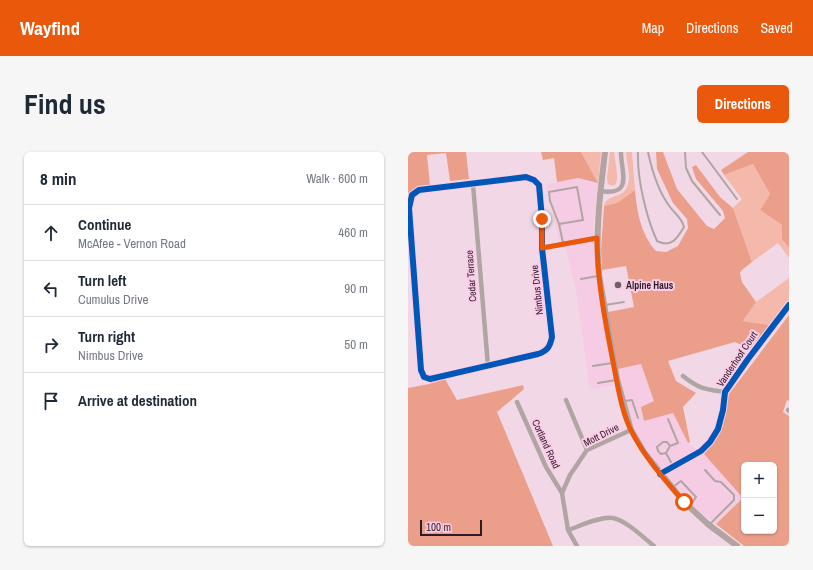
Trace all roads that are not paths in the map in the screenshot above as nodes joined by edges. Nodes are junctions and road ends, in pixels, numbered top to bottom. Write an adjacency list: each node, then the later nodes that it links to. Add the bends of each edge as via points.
1 (605, 152): 8 (main road)
2 (621, 152): 8 (street, via 624,180 622,185 613,192)
3 (638, 152): 4 (lane, via 648,222 656,241 664,244 676,239 684,227 659,189)
4 (648, 152)
5 (686, 152): 10 (lane, via 686,168 692,181)
6 (702, 152): 9 (lane)
7 (473, 184): 14 (street, Nimbus Drive, via 526,177 534,180 539,185); 21 (street, Cedar Terrace); 21 (street, Nimbus Drive, via 420,190 412,195 409,208 421,370 424,377 430,379)
8 (600, 191): 12 (main road)
9 (737, 199)
10 (720, 215)
11 (559, 224): 11 (lane, via 584,220 577,187 549,192); 13 (lane)
12 (597, 238): 13 (street); 15 (main road)
13 (563, 243): 14 (street)
14 (542, 248): 21 (street, Nimbus Drive, via 552,337 550,345 546,351 538,354)
15 (599, 275): 16 (lane); 18 (main road)
16 (581, 279)
17 (624, 302): 18 (lane)
18 (603, 305): 20 (main road)
19 (789, 305): 26 (street, Vanderhoof Court)
20 (614, 363): 22 (lane); 24 (main road)
21 (488, 366)
22 (593, 366)
23 (683, 376): 26 (street, Vanderhoof Court, via 694,385)
24 (617, 379): 25 (lane); 29 (main road)
25 (598, 383)
26 (726, 392): 36 (street, Vanderhoof Court, via 718,429 710,442)
27 (566, 400): 34 (street)
28 (517, 402): 40 (street, Cortland Road, via 546,467)
29 (622, 402): 30 (lane, via 632,400); 32 (main road)
30 (638, 418)
31 (668, 419): 33 (lane, via 678,443)
32 (631, 430): 34 (street, Mott Drive); 38 (main road)
33 (670, 446): 35 (lane); 35 (lane, via 663,442 657,447 658,452)
34 (587, 450): 40 (street, Mott Drive, via 570,475)
35 (666, 453): 36 (lane)
36 (673, 466): 38 (street, Vanderhoof Court)
37 (705, 470): 42 (lane, via 714,482 721,482 734,495 734,500)
38 (660, 474): 39 (main road)
39 (672, 488): 41 (main road); 41 (lane, via 681,481 696,497)
40 (562, 493): 43 (street)
41 (690, 507): 42 (main road)
42 (709, 525): 46 (main road)
43 (568, 530): 44 (street); 45 (street, via 613,518 631,527)
44 (577, 546)
45 (654, 546)
46 (737, 546)

